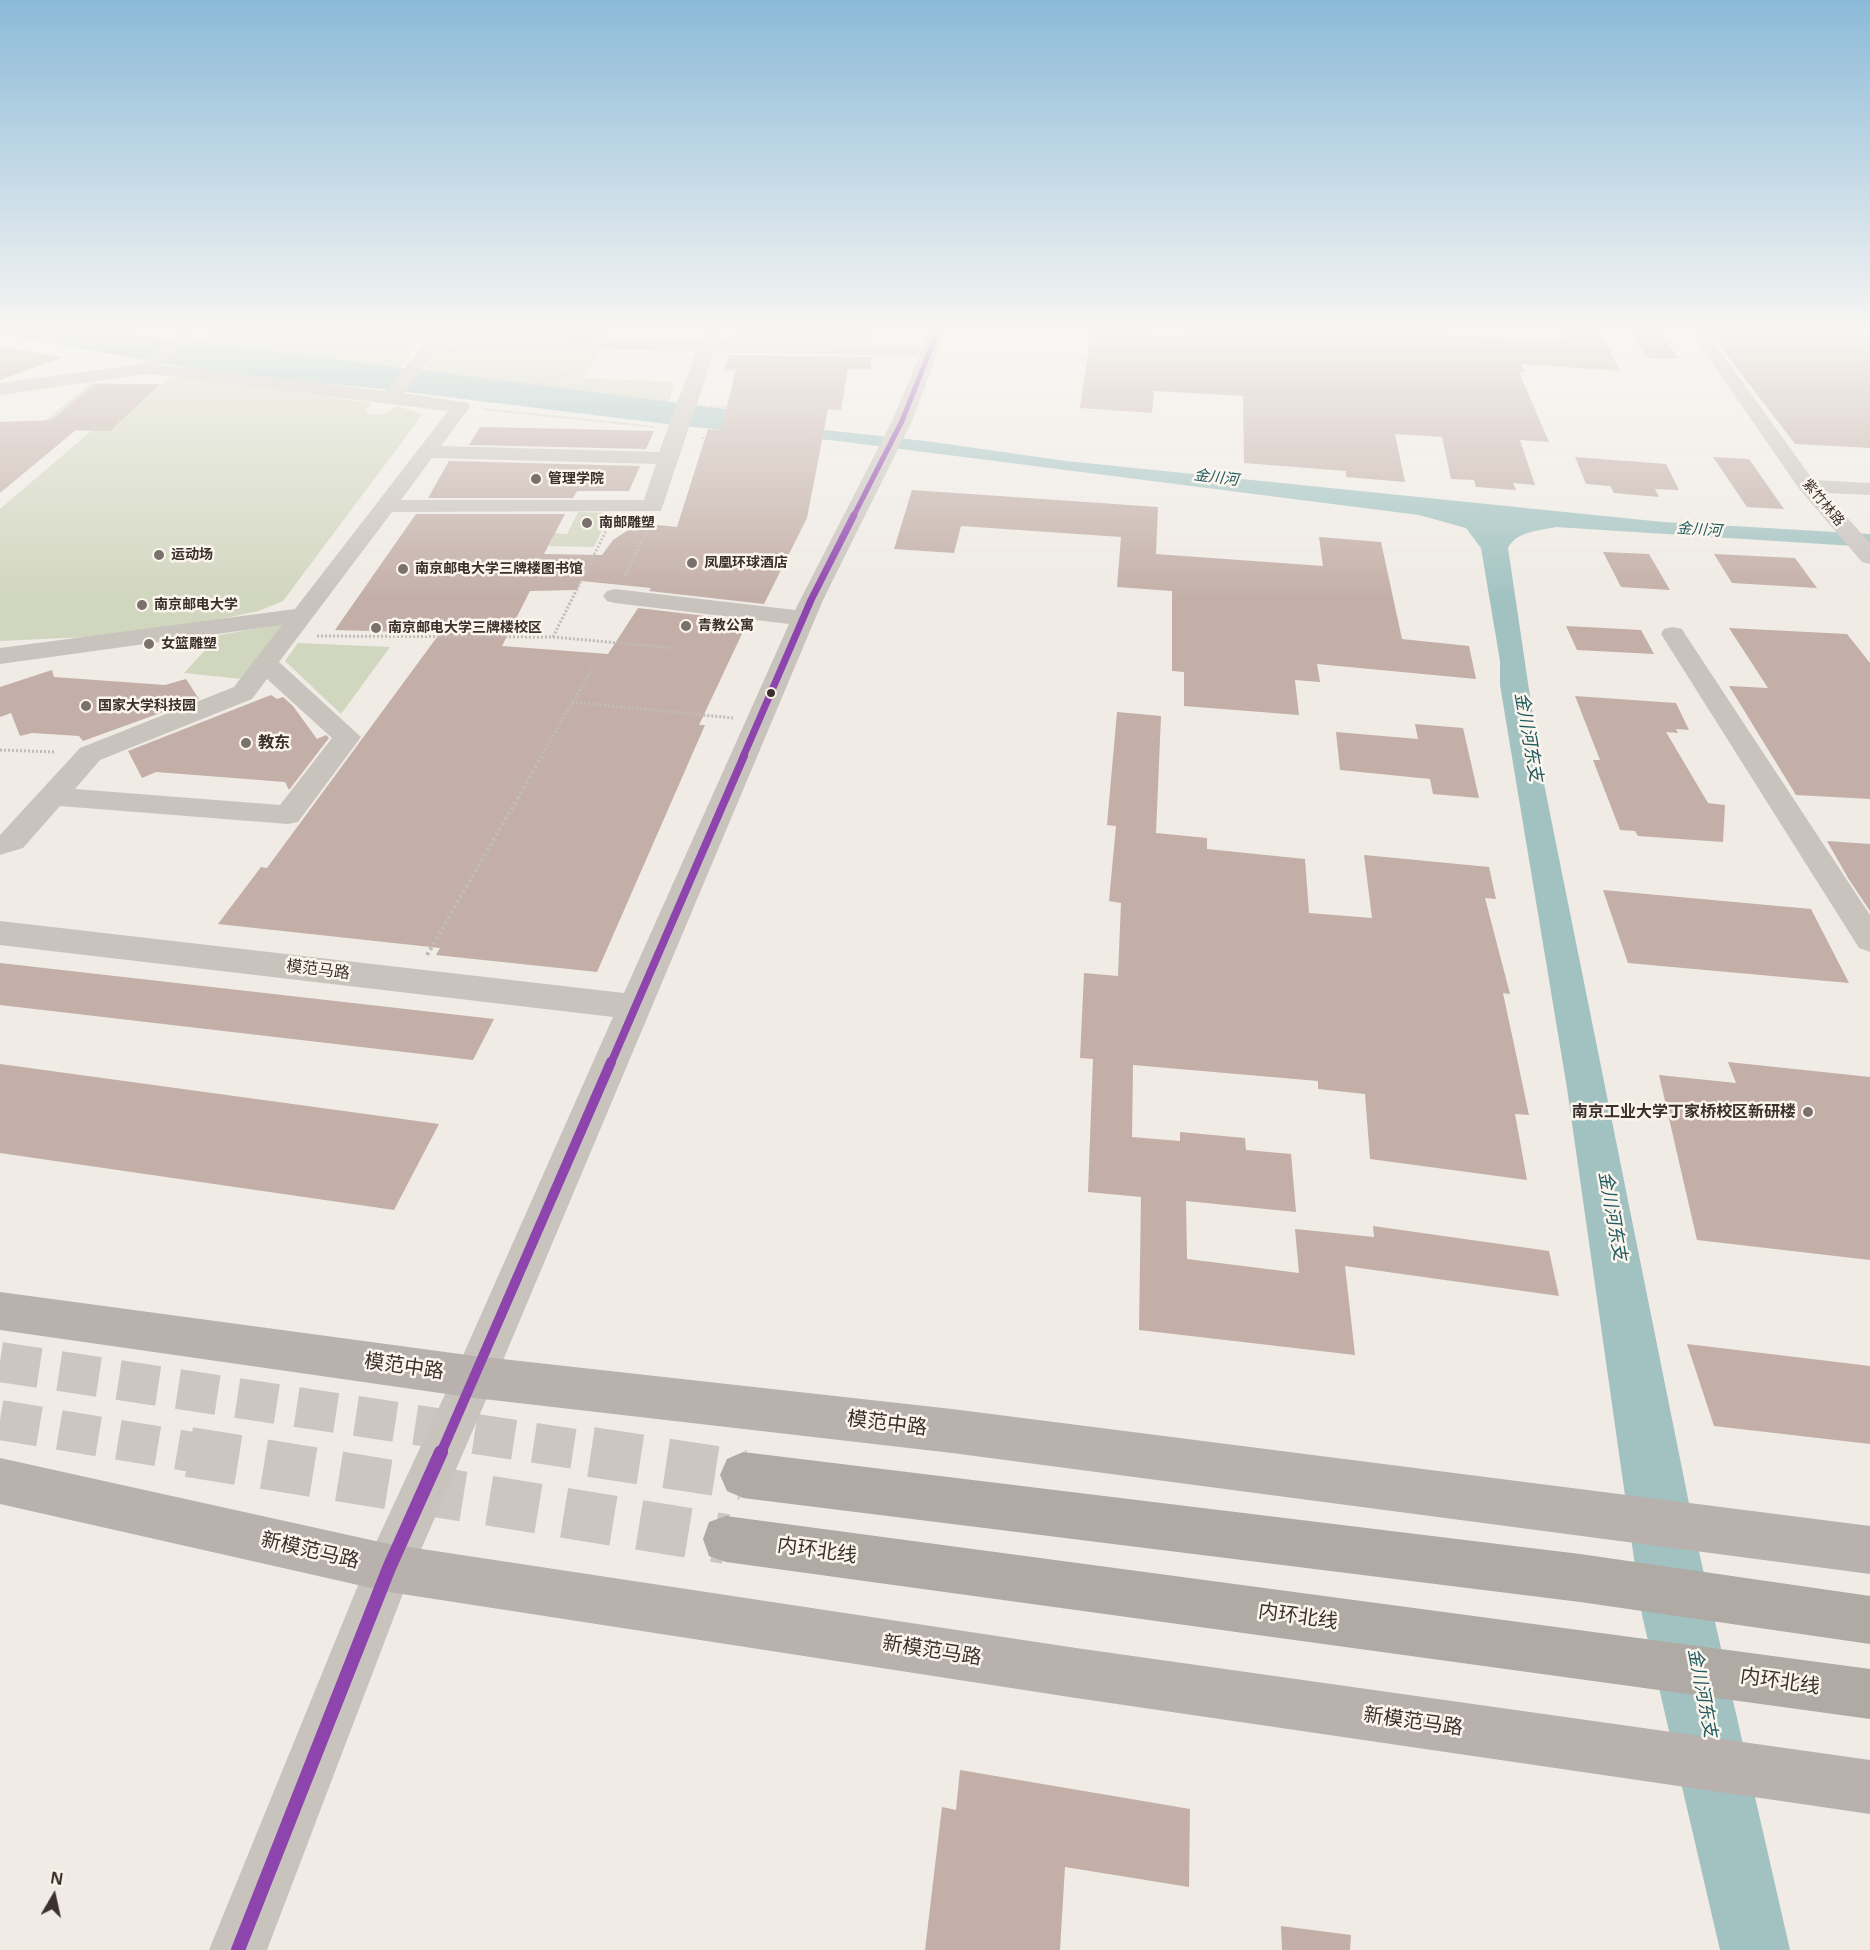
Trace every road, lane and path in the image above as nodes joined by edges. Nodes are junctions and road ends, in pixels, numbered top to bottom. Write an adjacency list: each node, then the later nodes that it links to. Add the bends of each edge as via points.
1 (452, 419): 8 (street)
2 (663, 419): 6 (path)
3 (698, 419): 6 (path)
4 (902, 419): 18 (street)
5 (1760, 419): 10 (street, 紫竹林路)
6 (680, 420): 7 (path); 9 (street)
7 (812, 441)
8 (427, 452): 9 (street); 12 (street)
9 (668, 458): 14 (street)
10 (1809, 489): 11 (street); 15 (street, 紫竹林路)
11 (1870, 489)
12 (386, 506): 13 (street); 17 (street)
13 (618, 506): 14 (street); 21 (path)
14 (652, 506): 16 (path, via 655,514)
15 (1870, 557)
16 (615, 596): 18 (street)
17 (302, 615): 20 (street); 23 (street)
18 (804, 618): 27 (street)
19 (1672, 634): 33 (street)
20 (286, 636): 21 (path); 24 (street)
21 (553, 637): 22 (path)
22 (674, 648)
23 (0, 656)
24 (265, 663): 29 (street, via 243,693); 30 (street, via 347,737 288,815)
25 (592, 669): 26 (path)
26 (572, 702): 27 (path); 34 (path)
27 (760, 720): 35 (street)
28 (0, 750): 29 (path)
29 (90, 754): 30 (street)
30 (52, 796): 31 (street, via 13,841)
31 (0, 845)
32 (0, 933): 34 (street, 模范马路)
33 (1870, 940)
34 (411, 981): 35 (street, 模范马路)
35 (636, 1007): 37 (street)
36 (0, 1311): 37 (main road, 模范中路)
37 (475, 1377): 41 (main road, 模范中路, via 952,1431); 42 (street)
38 (743, 1475): 43 (highway, via 1580,1578)
39 (0, 1481): 42 (main road, 新模范马路)
40 (726, 1539): 44 (highway, 内环北线)
41 (1854, 1548)
42 (389, 1568): 45 (main road, 新模范马路); 46 (street)
43 (1864, 1620)
44 (1870, 1694)
45 (1870, 1787)
46 (238, 1950)

